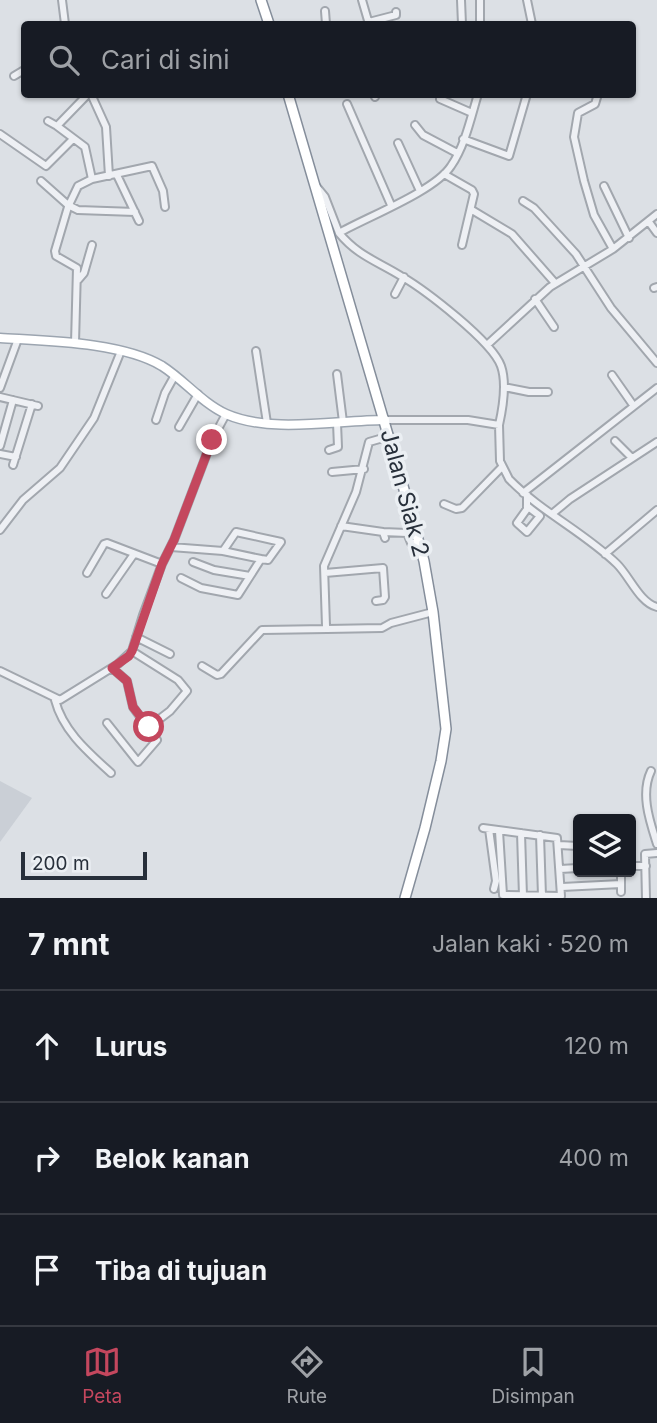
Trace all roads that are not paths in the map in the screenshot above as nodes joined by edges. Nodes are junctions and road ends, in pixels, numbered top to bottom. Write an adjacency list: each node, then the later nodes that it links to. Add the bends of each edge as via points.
1 (62, 0): 9 (street)
2 (261, 0): 10 (highway)
3 (362, 0): 12 (street)
4 (461, 0): 14 (street)
5 (480, 0): 15 (street)
6 (527, 0): 16 (street)
7 (325, 11): 11 (street)
8 (396, 12): 13 (street)
9 (65, 21)
10 (268, 21)
11 (326, 21)
12 (368, 21)
13 (378, 21)
14 (462, 21)
15 (480, 21)
16 (531, 21)
17 (21, 72): 18 (street)
18 (14, 76)
19 (86, 98): 30 (street)
20 (92, 98): 38 (street, via 106,127)
21 (289, 98): 41 (highway, Jalan Siak 2)
22 (477, 98): 27 (street)
23 (526, 98): 33 (street, via 509,156)
24 (597, 98): 58 (street, via 595,104 578,113 574,136 594,215)
25 (440, 99): 27 (street)
26 (347, 104): 46 (street)
27 (472, 113): 33 (street)
28 (48, 121): 30 (street)
29 (415, 125): 35 (street, via 423,135)
30 (57, 127): 32 (street)
31 (0, 134): 32 (street, via 46,166)
32 (73, 139): 39 (street, via 87,150)
33 (463, 139): 35 (street)
34 (398, 143): 43 (street)
35 (457, 153): 36 (street)
36 (444, 174): 43 (street); 48 (street, via 472,190)
37 (117, 175): 38 (street); 47 (street, via 154,166); 49 (street)
38 (108, 176): 39 (street)
39 (92, 179): 45 (street, via 78,186)
40 (41, 181): 45 (street)
41 (314, 185): 53 (street, via 325,197); 86 (highway, Jalan Siak 2)
42 (604, 187): 55 (street)
43 (420, 191): 46 (street)
44 (523, 201): 59 (street)
45 (68, 205): 49 (street, via 78,210); 61 (street, via 55,251 76,267)
46 (391, 205): 53 (street)
47 (165, 207)
48 (472, 210): 57 (street); 62 (street, via 512,234)
49 (135, 212): 51 (street)
50 (657, 214): 52 (street)
51 (139, 221)
52 (649, 222): 54 (street); 55 (street)
53 (339, 233): 60 (street, via 359,253)
54 (657, 233)
55 (629, 238): 58 (street)
56 (92, 245): 61 (street)
57 (462, 245)
58 (613, 249): 59 (street)
59 (585, 266): 62 (street); 72 (street, via 611,308)
60 (404, 277): 63 (street); 69 (street)
61 (78, 280): 68 (street)
62 (555, 283): 64 (street)
63 (396, 294)
64 (535, 299): 65 (street); 69 (street)
65 (554, 327)
66 (0, 338): 67 (main road)
67 (18, 339): 68 (main road); 76 (street)
68 (75, 343): 70 (main road)
69 (487, 345): 77 (street, via 500,364)
70 (121, 351): 74 (main road); 107 (street, via 94,418 60,468 23,500)
71 (256, 351): 87 (street)
72 (657, 363)
73 (337, 374): 88 (street)
74 (175, 375): 80 (main road); 85 (street)
75 (612, 375): 83 (street)
76 (0, 387)
77 (504, 387): 79 (street); 89 (street)
78 (657, 388): 83 (street)
79 (548, 392)
80 (198, 394): 84 (main road); 90 (street)
81 (0, 397): 82 (street)
82 (13, 400): 94 (street); 96 (street, via 35,405 15,461)
83 (633, 405): 101 (street)
84 (226, 414): 87 (main road); 109 (street)
85 (156, 420)
86 (385, 420): 88 (main road); 89 (street, via 468,420); 91 (highway, Jalan Siak 2)
87 (267, 423): 88 (main road)
88 (340, 423): 95 (street, via 338,447)
89 (499, 425): 98 (street)
90 (179, 427)
91 (390, 436): 99 (street, via 369,442); 108 (highway, Jalan Siak 2)
92 (615, 441): 97 (street)
93 (657, 442): 97 (street)
94 (0, 446)
95 (330, 450)
96 (0, 454)
97 (632, 458): 105 (street)
98 (502, 467): 101 (street); 102 (street, via 462,508)
99 (364, 469): 100 (street); 106 (street)
100 (332, 472)
101 (525, 494): 103 (street); 105 (street)
102 (444, 505)
103 (527, 506)
104 (657, 510): 112 (street)
105 (552, 514): 112 (street)
106 (341, 526): 108 (street, via 384,535 407,533 411,543); 117 (street)
107 (0, 530)
108 (419, 543): 123 (highway, Jalan Siak 2)
109 (171, 547): 110 (street); 115 (street)
110 (223, 551): 113 (street); 113 (street, via 236,532 281,542 268,560)
111 (134, 554): 115 (street); 116 (street, via 107,542); 120 (street)
112 (605, 554): 122 (street, via 627,575 643,600)
113 (261, 559): 118 (street)
114 (193, 562): 118 (street)
115 (162, 564): 125 (street)
116 (87, 573)
117 (325, 573): 121 (street, via 383,568 385,597); 124 (street)
118 (250, 576): 119 (street, via 238,595 201,588)
119 (181, 578)
120 (106, 594)
121 (376, 601)
122 (657, 607)
123 (433, 612): 124 (street, via 382,628); 156 (highway, Jalan Siak 2, via 446,729)
124 (327, 629): 128 (street, via 262,630 221,674)
125 (136, 638): 126 (street); 127 (street)
126 (132, 651): 129 (street); 133 (street, via 178,680 187,691)
127 (170, 654)
128 (202, 666)
129 (112, 668): 131 (street); 133 (street, via 127,681 133,707)
130 (0, 671): 131 (street)
131 (55, 700): 135 (street, via 64,723)
132 (107, 723): 133 (street, via 138,762 157,740)
133 (149, 727)
134 (651, 771): 138 (street, via 647,791)
135 (111, 773)
136 (499, 831): 137 (street); 151 (street, via 486,828); 153 (street, via 504,896)
137 (521, 833): 139 (street); 153 (street)
138 (655, 834): 141 (street)
139 (540, 835): 140 (street); 154 (street)
140 (558, 842): 142 (street); 147 (street)
141 (657, 844)
142 (573, 845)
143 (657, 853): 145 (street, via 645,854)
144 (636, 866): 145 (street)
145 (646, 866): 157 (street)
146 (573, 868): 147 (street)
147 (560, 869): 150 (street)
148 (621, 877): 149 (street)
149 (621, 884): 150 (street); 152 (street)
150 (562, 887): 155 (street)
151 (494, 889)
152 (621, 892)
153 (523, 896): 154 (street)
154 (542, 896): 155 (street)
155 (560, 897)
156 (405, 898)
157 (646, 898)

